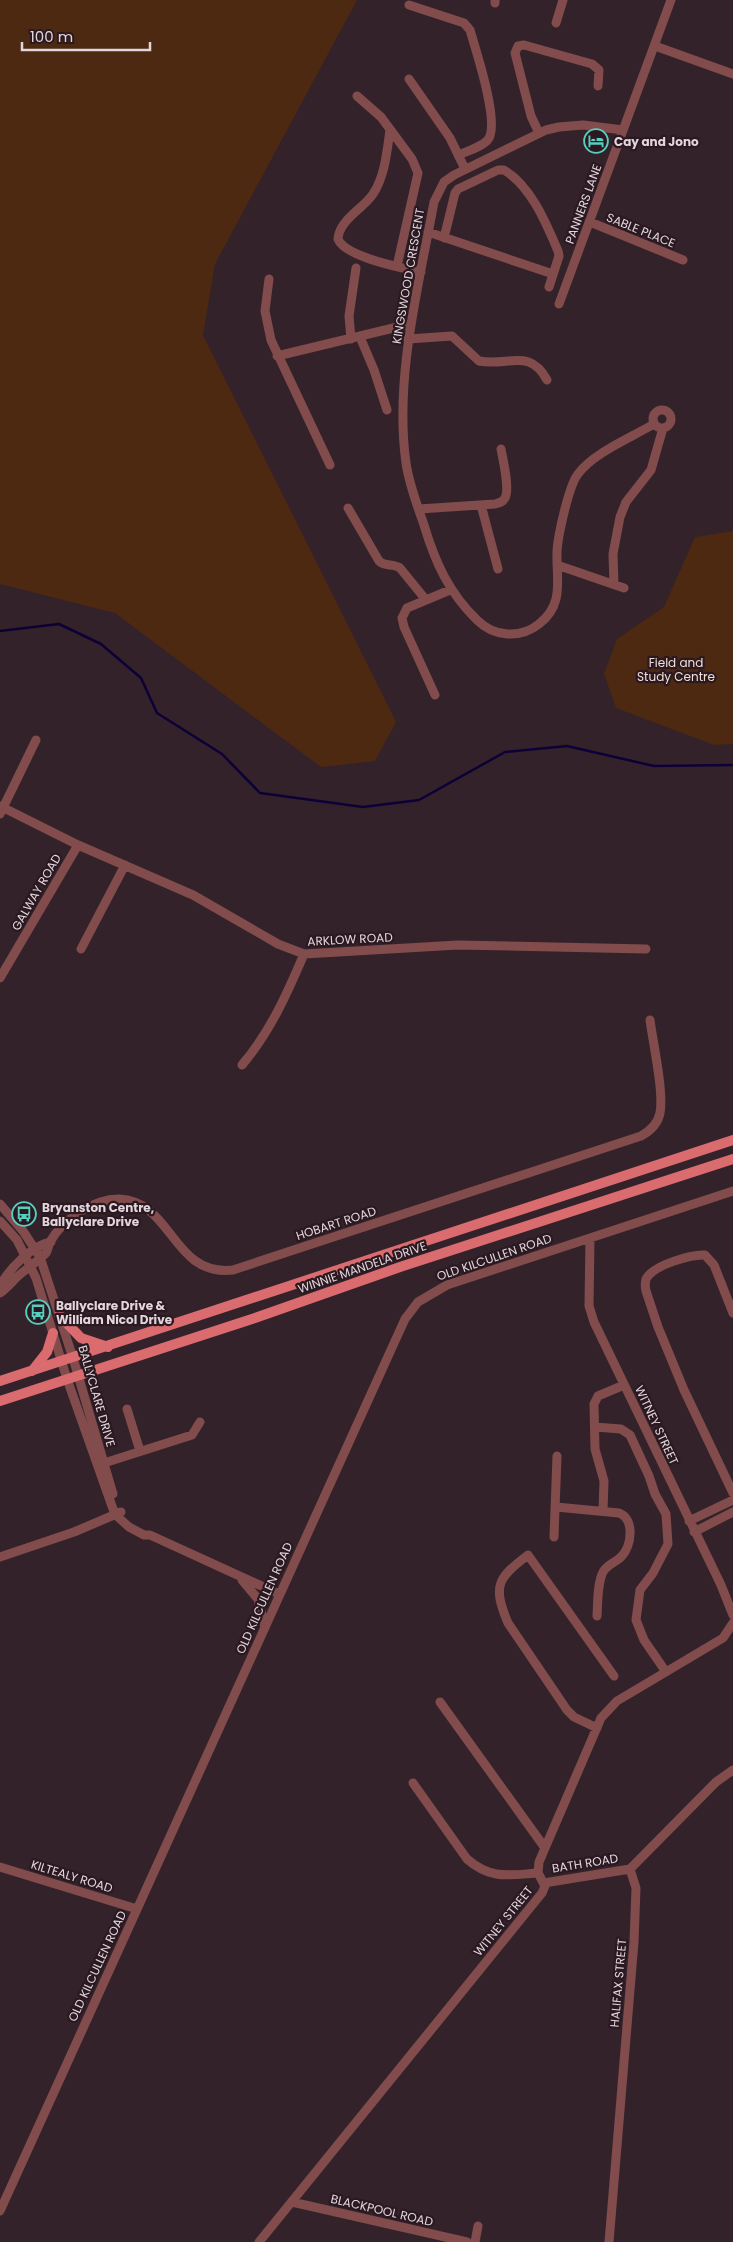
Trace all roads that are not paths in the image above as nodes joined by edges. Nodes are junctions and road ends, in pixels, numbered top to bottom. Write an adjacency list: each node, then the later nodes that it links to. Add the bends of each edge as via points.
1 (563, 0): 4 (street)
2 (671, 0): 5 (street, PANNERS LANE)
3 (409, 5): 13 (street, via 464,23 470,30 488,93 490,134 486,142)
4 (556, 24)
5 (655, 46): 6 (street); 11 (street, PANNERS LANE)
6 (733, 74)
7 (409, 79): 13 (street)
8 (598, 86): 12 (street, via 599,70 592,64 518,46 515,53 531,116)
9 (357, 96): 10 (street, via 381,117)
10 (390, 130): 19 (street, via 412,159 418,174); 19 (street, via 381,176 374,193 341,229 338,239 346,249)
11 (623, 130): 12 (street, KINGSWOOD CRESCENT, via 572,125); 15 (street, PANNERS LANE)
12 (539, 134): 14 (street, KINGSWOOD CRESCENT)
13 (459, 155): 14 (street)
14 (465, 169): 16 (street, KINGSWOOD CRESCENT, via 444,182 438,191)
15 (590, 222): 18 (street, SABLE PLACE); 25 (street, PANNERS LANE)
16 (428, 232): 17 (street); 21 (street, KINGSWOOD CRESCENT)
17 (444, 238): 22 (street); 22 (street, via 453,197 458,189 504,170 534,201 555,243 559,256)
18 (683, 260)
19 (397, 266): 21 (street)
20 (356, 268): 27 (street, via 349,316)
21 (421, 272): 26 (street, KINGSWOOD CRESCENT)
22 (553, 274): 24 (street)
23 (269, 279): 29 (street, via 266,322)
24 (549, 287)
25 (559, 304)
26 (410, 324): 27 (street); 28 (street, KINGSWOOD CRESCENT)
27 (356, 338): 29 (street); 31 (street, via 374,370)
28 (408, 339): 30 (street, via 452,336 479,361 517,359 532,362); 38 (street, KINGSWOOD CRESCENT, via 404,449)
29 (277, 356): 35 (street)
30 (547, 380)
31 (387, 410)
32 (654, 424): 33 (street); 33 (street, via 657,412 667,412 671,422); 39 (street, KINGSWOOD CRESCENT, via 595,459 575,477 559,537)
33 (663, 428): 41 (street, via 651,470 626,502 620,517 613,554)
34 (501, 449): 36 (street, via 507,496 495,504)
35 (330, 465)
36 (482, 505): 38 (street); 40 (street)
37 (348, 508): 44 (street, via 379,561 400,568)
38 (418, 509): 43 (street, KINGSWOOD CRESCENT)
39 (557, 565): 41 (street); 43 (street, KINGSWOOD CRESCENT, via 559,586 554,606 539,624 517,634 501,634 488,629)
40 (498, 569)
41 (614, 583): 42 (street)
42 (624, 588)
43 (450, 590): 44 (street)
44 (426, 600): 45 (street, via 407,608 402,618)
45 (435, 695)
46 (36, 740): 47 (street)
47 (1, 810): 48 (street, ARKLOW ROAD)
48 (78, 845): 49 (street, ARKLOW ROAD); 53 (street, GALWAY ROAD)
49 (125, 865): 50 (street); 52 (street, ARKLOW ROAD, via 193,895 278,944)
50 (81, 949)
51 (646, 949): 52 (street, ARKLOW ROAD, via 458,946)
52 (304, 954): 55 (street, via 284,1001 259,1045)
53 (0, 978)
54 (650, 1020): 62 (street, HOBART ROAD, via 660,1113 646,1133 621,1143 234,1270 219,1270 197,1263 183,1252 157,1217 145,1207 128,1200 105,1200 89,1206)
55 (242, 1065)
56 (733, 1140): 72 (main road, WINNIE MANDELA DRIVE)
57 (733, 1159): 76 (main road, WINNIE MANDELA DRIVE)
58 (733, 1191): 61 (street, OLD KILCULLEN ROAD)
59 (0, 1204): 63 (street, BALLYCLARE DRIVE)
60 (0, 1221): 64 (street, BALLYCLARE DRIVE)
61 (590, 1238): 79 (street, WITNEY STREET, via 590,1313); 98 (street, OLD KILCULLEN ROAD, via 447,1285 418,1302 399,1329)
62 (50, 1242): 63 (street, HOBART ROAD); 65 (street, HOBART ROAD, via 47,1252)
63 (35, 1249): 64 (street, HOBART ROAD); 65 (street, BALLYCLARE DRIVE)
64 (26, 1256): 66 (street, BALLYCLARE DRIVE); 67 (street, HOBART ROAD, via 12,1268)
65 (40, 1258): 66 (street, HOBART ROAD); 70 (street, BALLYCLARE DRIVE)
66 (31, 1265): 68 (street, HOBART ROAD); 71 (street, BALLYCLARE DRIVE)
67 (0, 1286)
68 (0, 1294)
69 (733, 1313): 87 (street, via 714,1264 705,1255 689,1256 661,1267 645,1282 670,1359)
70 (59, 1315): 72 (main road, via 81,1338); 73 (street, BALLYCLARE DRIVE)
71 (53, 1333): 74 (street, BALLYCLARE DRIVE); 75 (main road, via 46,1352)
72 (108, 1347): 73 (main road, WINNIE MANDELA DRIVE)
73 (73, 1358): 74 (main road, WINNIE MANDELA DRIVE); 76 (street, BALLYCLARE DRIVE)
74 (62, 1362): 75 (main road, WINNIE MANDELA DRIVE); 77 (street, BALLYCLARE DRIVE)
75 (32, 1371): 78 (main road, WINNIE MANDELA DRIVE)
76 (78, 1375): 77 (main road, WINNIE MANDELA DRIVE); 86 (street, BALLYCLARE DRIVE)
77 (67, 1379): 80 (main road, WINNIE MANDELA DRIVE); 92 (street, BALLYCLARE DRIVE, via 102,1482)
78 (0, 1381)
79 (624, 1384): 83 (street, via 596,1400); 93 (street, WITNEY STREET)
80 (0, 1401)
81 (127, 1409): 84 (street)
82 (200, 1422): 84 (street, via 192,1435)
83 (595, 1427): 90 (street, via 595,1449 604,1481); 103 (street, via 621,1429 630,1435 666,1514 668,1544 654,1573 640,1590 636,1620 644,1640)
84 (140, 1451): 86 (street)
85 (557, 1456): 89 (street)
86 (104, 1463): 92 (street, BALLYCLARE DRIVE)
87 (733, 1493)
88 (733, 1500): 93 (street)
89 (556, 1507): 90 (street); 95 (street)
90 (603, 1511): 100 (street, via 626,1516 630,1534 621,1558 602,1573)
91 (733, 1512): 94 (street)
92 (118, 1513): 96 (street); 97 (street, BALLYCLARE DRIVE, via 150,1535)
93 (689, 1521): 94 (street, WITNEY STREET)
94 (694, 1532): 99 (street, WITNEY STREET)
95 (554, 1537)
96 (0, 1557)
97 (239, 1576): 98 (street, BALLYCLARE DRIVE); 102 (street, via 258,1599)
98 (279, 1594): 102 (street, OLD KILCULLEN ROAD)
99 (733, 1615)
100 (597, 1616)
101 (733, 1622): 103 (street, WITNEY STREET, via 723,1638)
102 (265, 1628): 114 (street, OLD KILCULLEN ROAD)
103 (666, 1672): 106 (street, WITNEY STREET, via 617,1701)
104 (614, 1676): 106 (street, via 528,1555 506,1571 501,1583 501,1598 504,1614 514,1634 567,1710)
105 (440, 1702): 109 (street)
106 (597, 1728): 109 (street, WITNEY STREET)
107 (733, 1770): 111 (street, via 716,1782)
108 (413, 1783): 112 (street, via 467,1859 478,1869 500,1876)
109 (545, 1848): 112 (street, WITNEY STREET, via 538,1862)
110 (0, 1867): 114 (street, KILTEALY ROAD)
111 (630, 1869): 113 (street, BATH ROAD); 121 (street, HALIFAX STREET, via 636,1888 636,1909)
112 (538, 1873): 113 (street, WITNEY STREET)
113 (544, 1883): 115 (street, WITNEY STREET, via 542,1893)
114 (136, 1909): 116 (street, OLD KILCULLEN ROAD)
115 (292, 2202): 118 (street, WITNEY STREET); 119 (street, BLACKPOOL ROAD)
116 (0, 2211)
117 (478, 2226): 120 (street)
118 (259, 2242)
119 (467, 2242)
120 (475, 2242)
121 (609, 2242)

